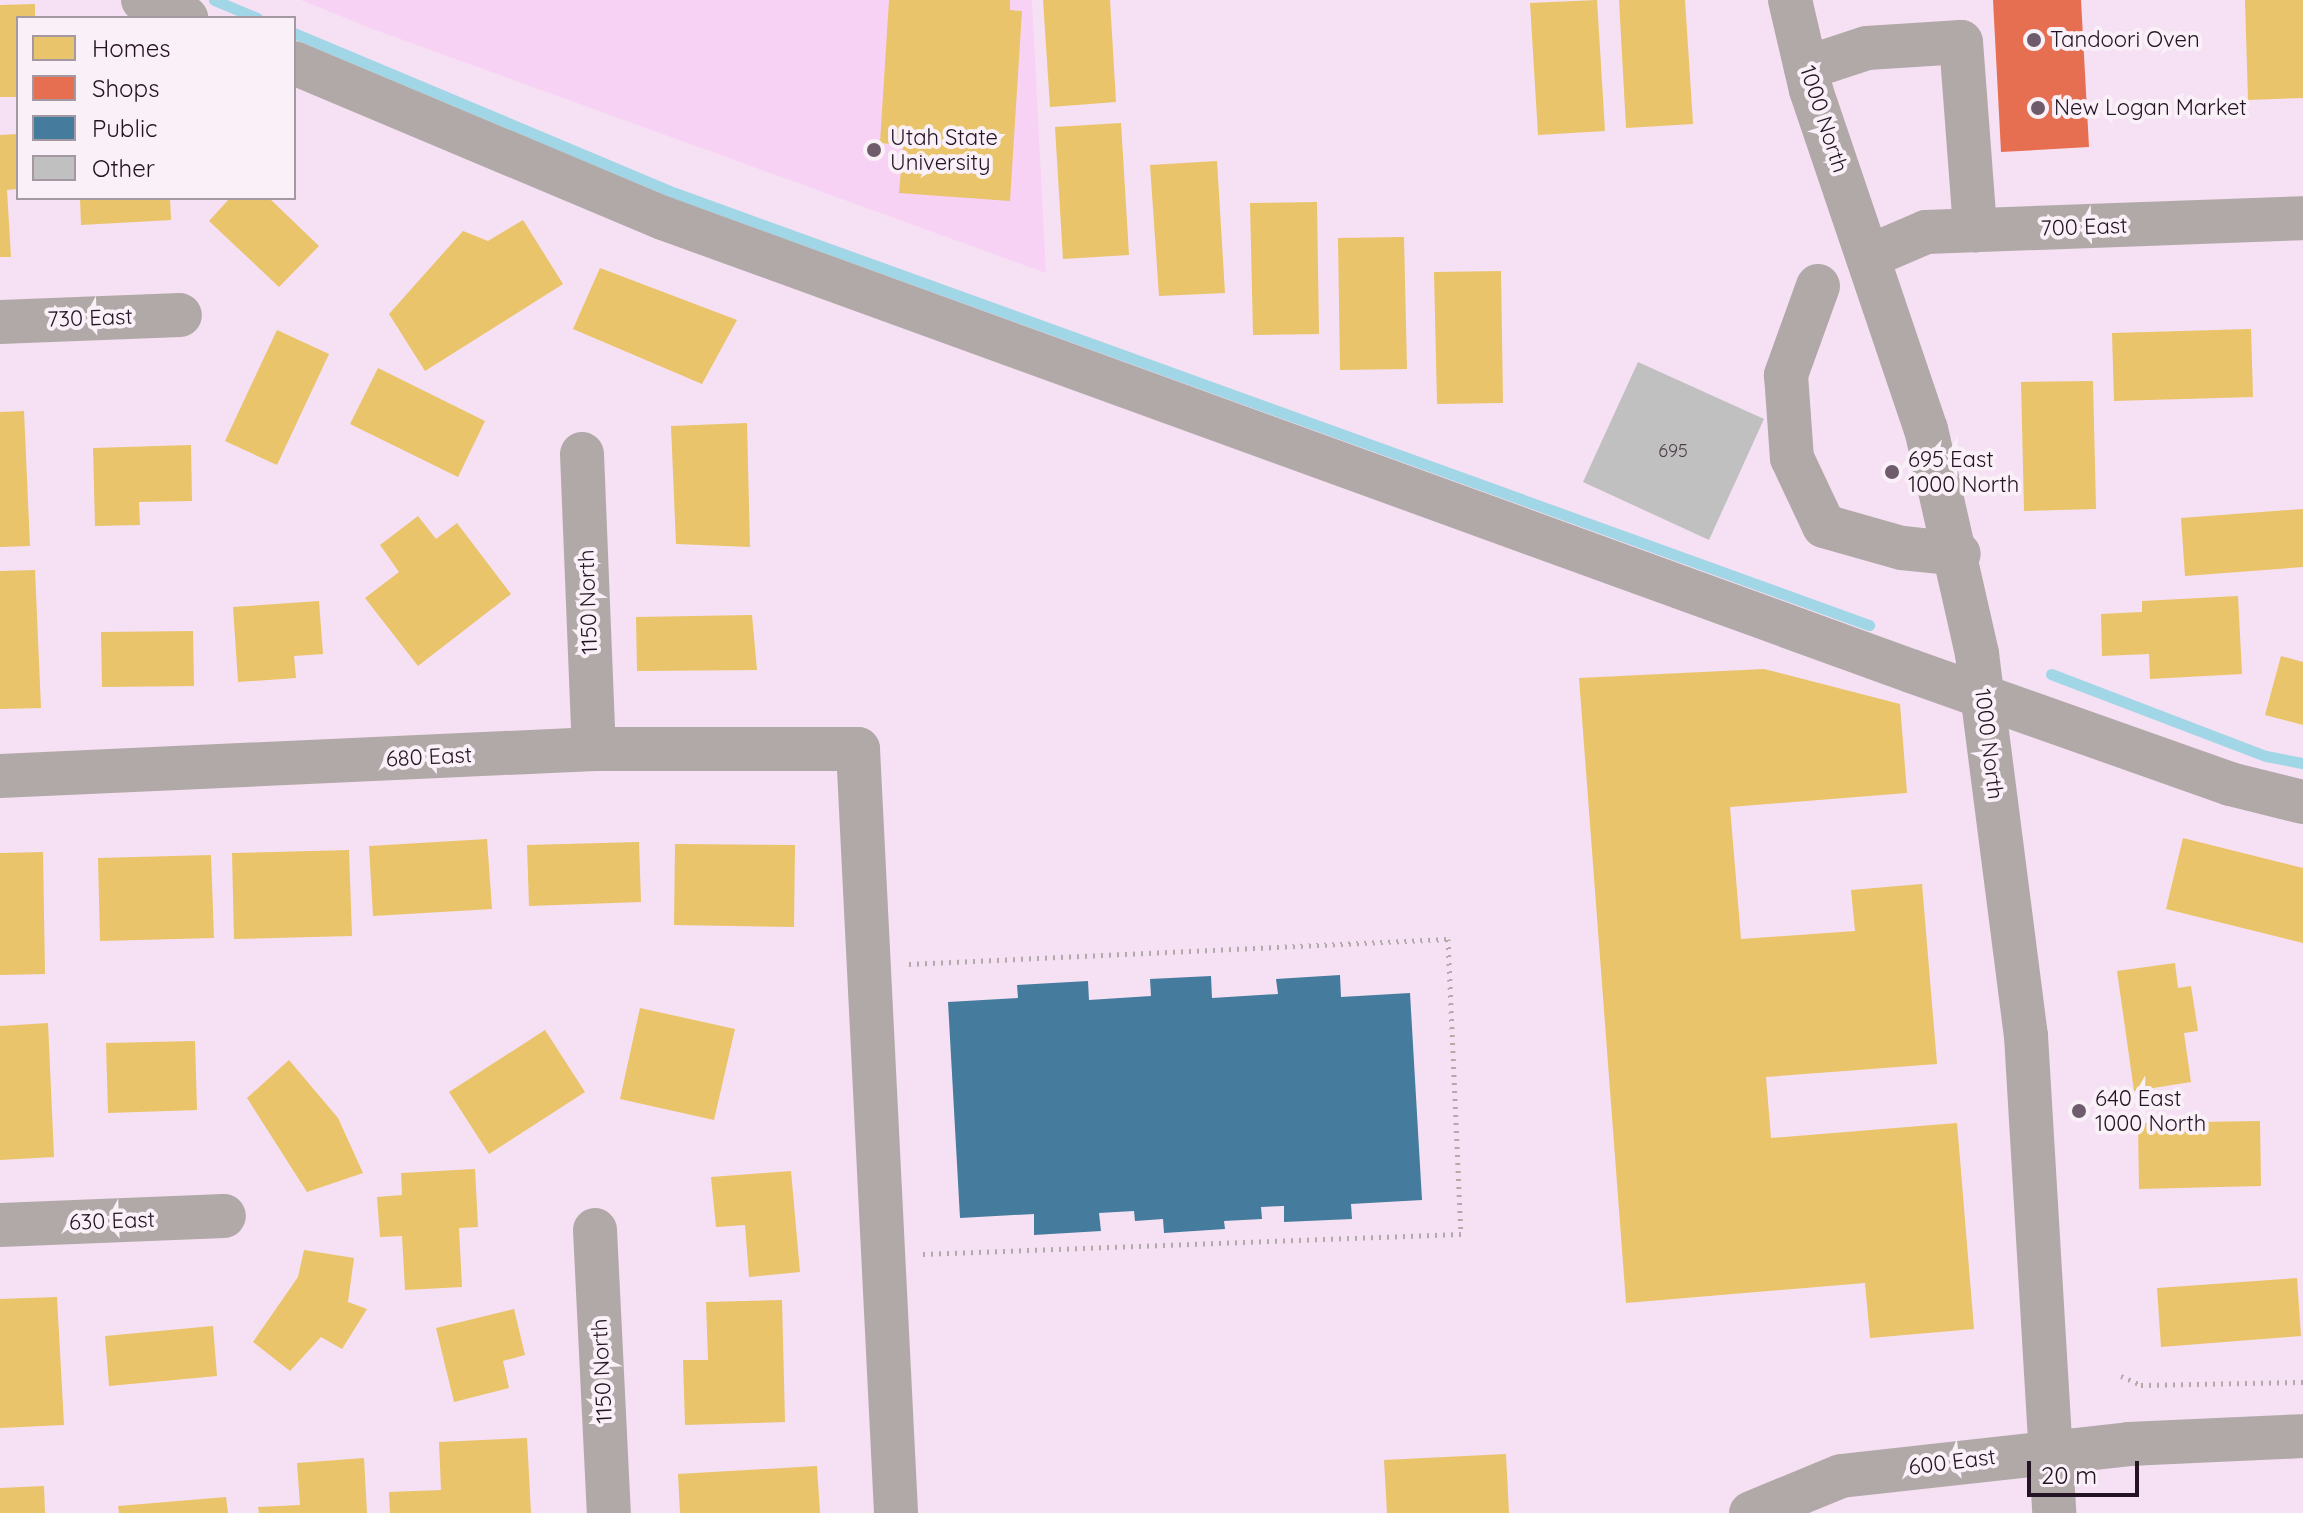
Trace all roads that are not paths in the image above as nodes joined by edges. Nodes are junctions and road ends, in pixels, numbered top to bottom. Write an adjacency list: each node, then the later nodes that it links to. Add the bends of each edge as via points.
1 (143, 0): 3 (street)
2 (1790, 0): 5 (street, 1000 North)
3 (181, 16)
4 (296, 64): 14 (street, via 663,218)
5 (1806, 68): 7 (street, via 1867,48 1961,42); 8 (street, 1000 North)
6 (2303, 218): 7 (street, 700 East)
7 (1975, 230): 8 (street, 700 East, via 1926,232)
8 (1870, 256): 13 (street, 1000 North)
9 (1818, 286): 13 (street, via 1786,375 1792,458 1824,526 1902,548)
10 (180, 315): 11 (street, 730 East)
11 (0, 322)
12 (582, 454): 15 (street, 1150 North)
13 (1959, 554): 14 (street, 1000 North)
14 (1982, 694): 17 (street, via 2230,784); 22 (street, 1000 North, via 2026,1036)
15 (594, 749): 16 (street, 680 East); 24 (street, 680 East, via 858,749)
16 (0, 776)
17 (2303, 802)
18 (224, 1216): 19 (street, 630 East)
19 (0, 1225)
20 (595, 1230): 23 (street, 1150 North)
21 (2303, 1436): 22 (street, 600 East)
22 (2049, 1451): 25 (street, 600 East, via 1841,1476); 26 (street, 1000 North)
23 (609, 1513)
24 (896, 1513)
25 (1751, 1513)
26 (2054, 1513)

